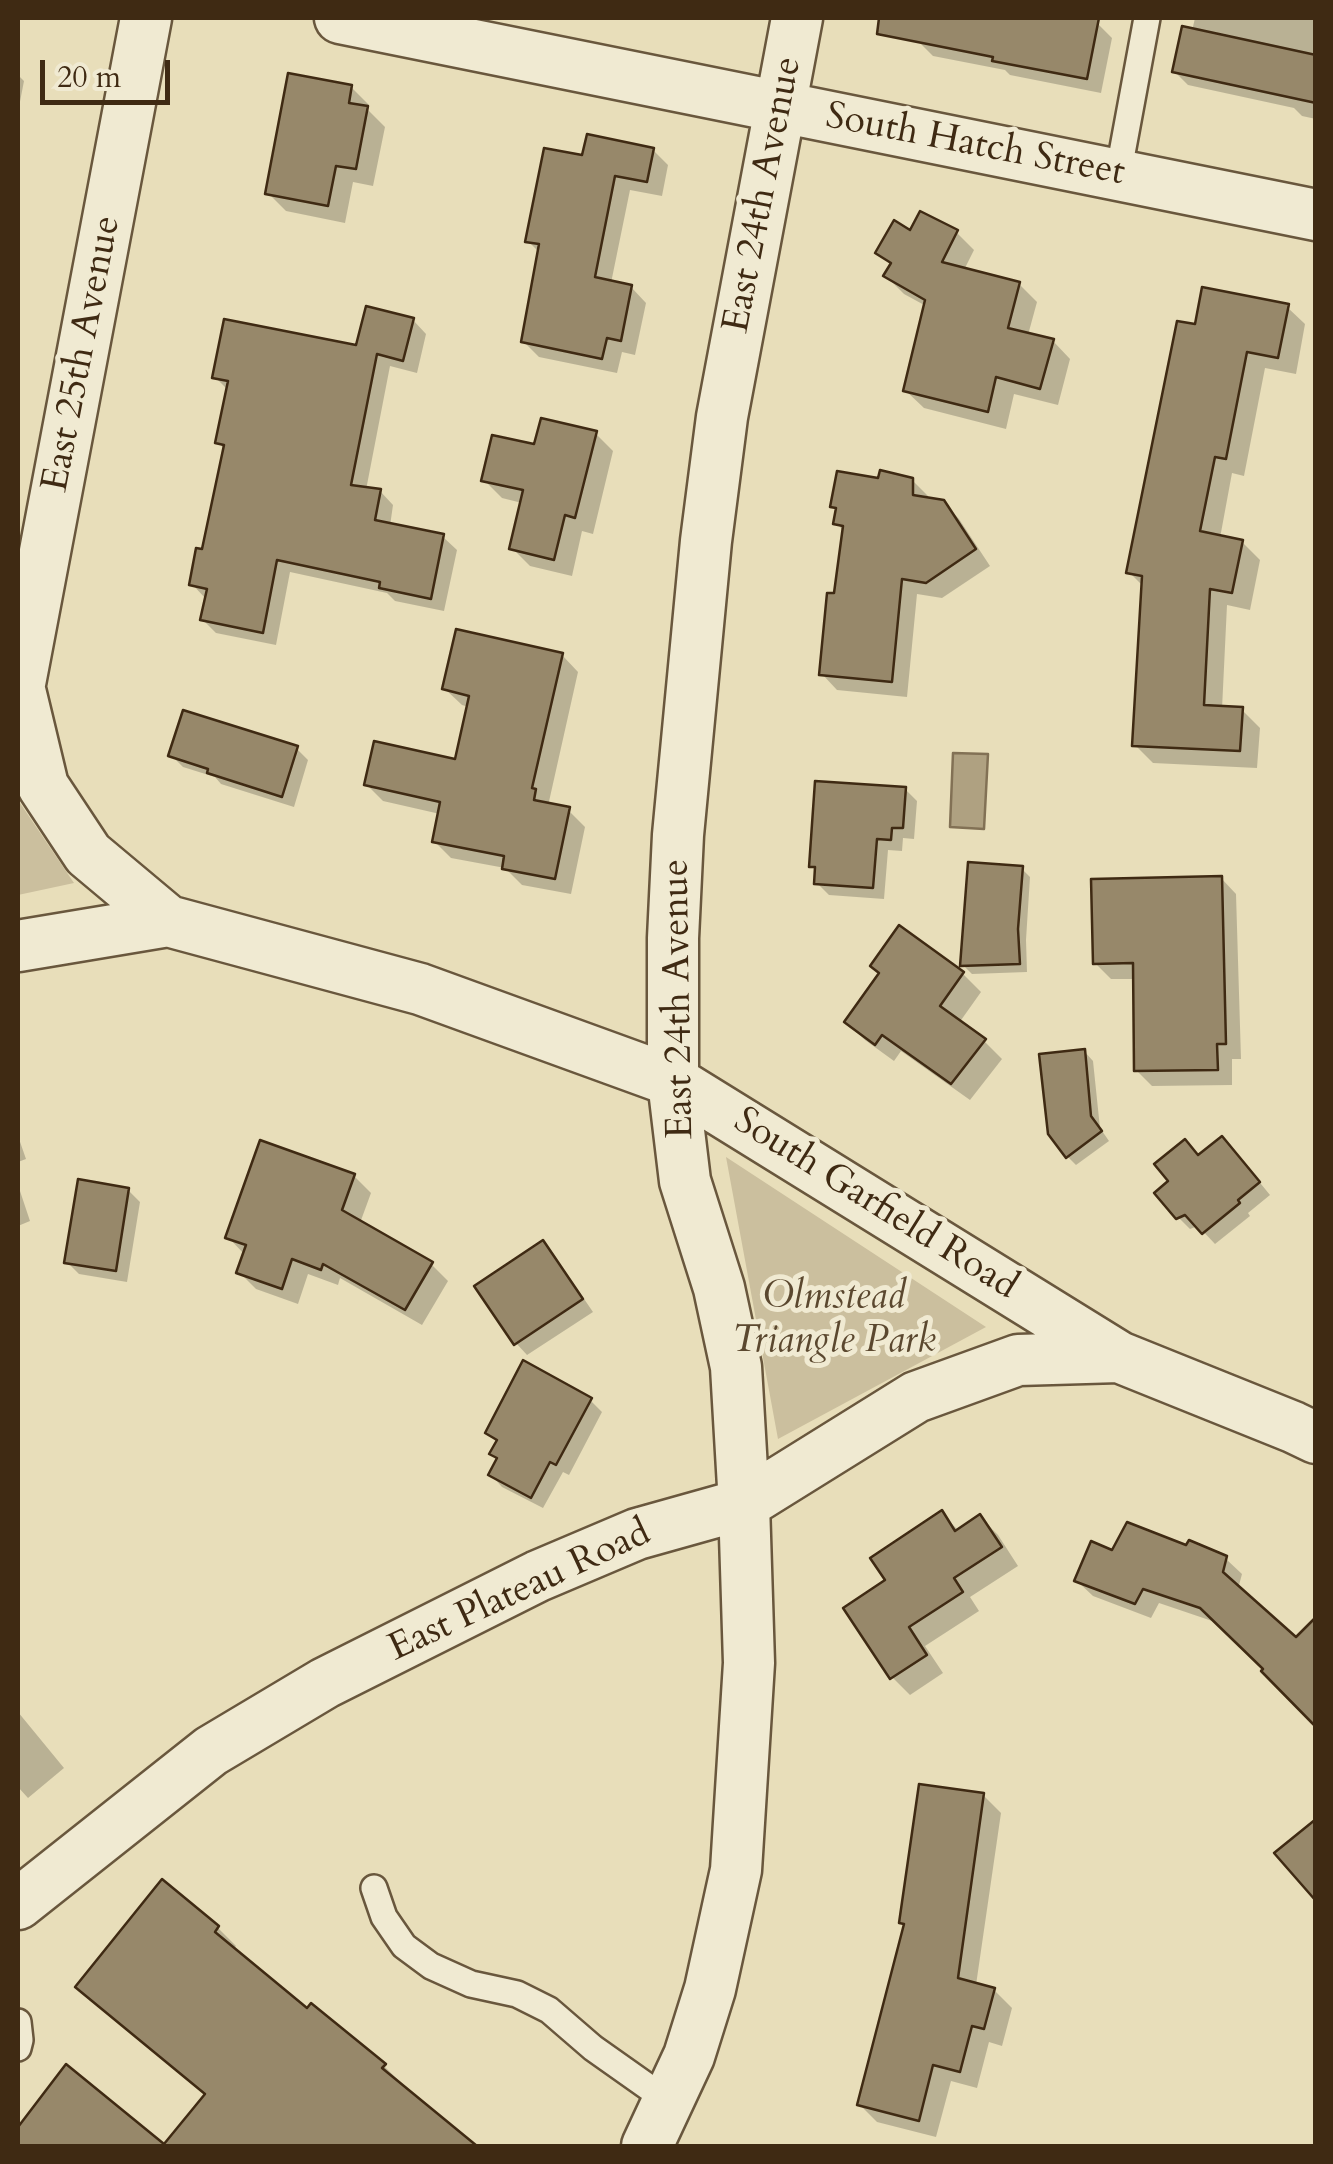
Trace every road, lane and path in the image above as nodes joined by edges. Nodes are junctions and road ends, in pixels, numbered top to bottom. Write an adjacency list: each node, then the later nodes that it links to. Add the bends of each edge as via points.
1 (146, 18): 8 (street, East 25th Avenue)
2 (340, 18): 5 (street, South Hatch Street)
3 (797, 18): 5 (street, East 24th Avenue)
4 (1147, 18): 6 (lane)
5 (781, 106): 6 (street, South Hatch Street); 11 (street, East 24th Avenue, via 722,417 706,541 678,836)
6 (1118, 175): 7 (street, South Hatch Street)
7 (1316, 215)
8 (19, 692): 9 (street, East 25th Avenue, via 44,786 88,854)
9 (168, 921): 10 (street, South Garfield Road); 11 (street, South Garfield Road, via 420,989)
10 (18, 946)
11 (674, 1081): 12 (street, South Garfield Road); 14 (street, East 24th Avenue, via 686,1182 736,1367)
12 (1119, 1356): 13 (street, South Garfield Road); 14 (street, East Plateau Road, via 1018,1360 916,1397)
13 (1316, 1438)
14 (744, 1504): 16 (street, East Plateau Road, via 637,1534 538,1576 325,1683 211,1750); 19 (street, East 24th Avenue, via 749,1663 736,1870 710,1989)
15 (374, 1888): 19 (lane, via 404,1946 431,1966 548,2010)
16 (18, 1904)
17 (18, 2022): 18 (lane)
18 (18, 2048)
19 (668, 2101): 20 (street, East 24th Avenue)
20 (648, 2146)

